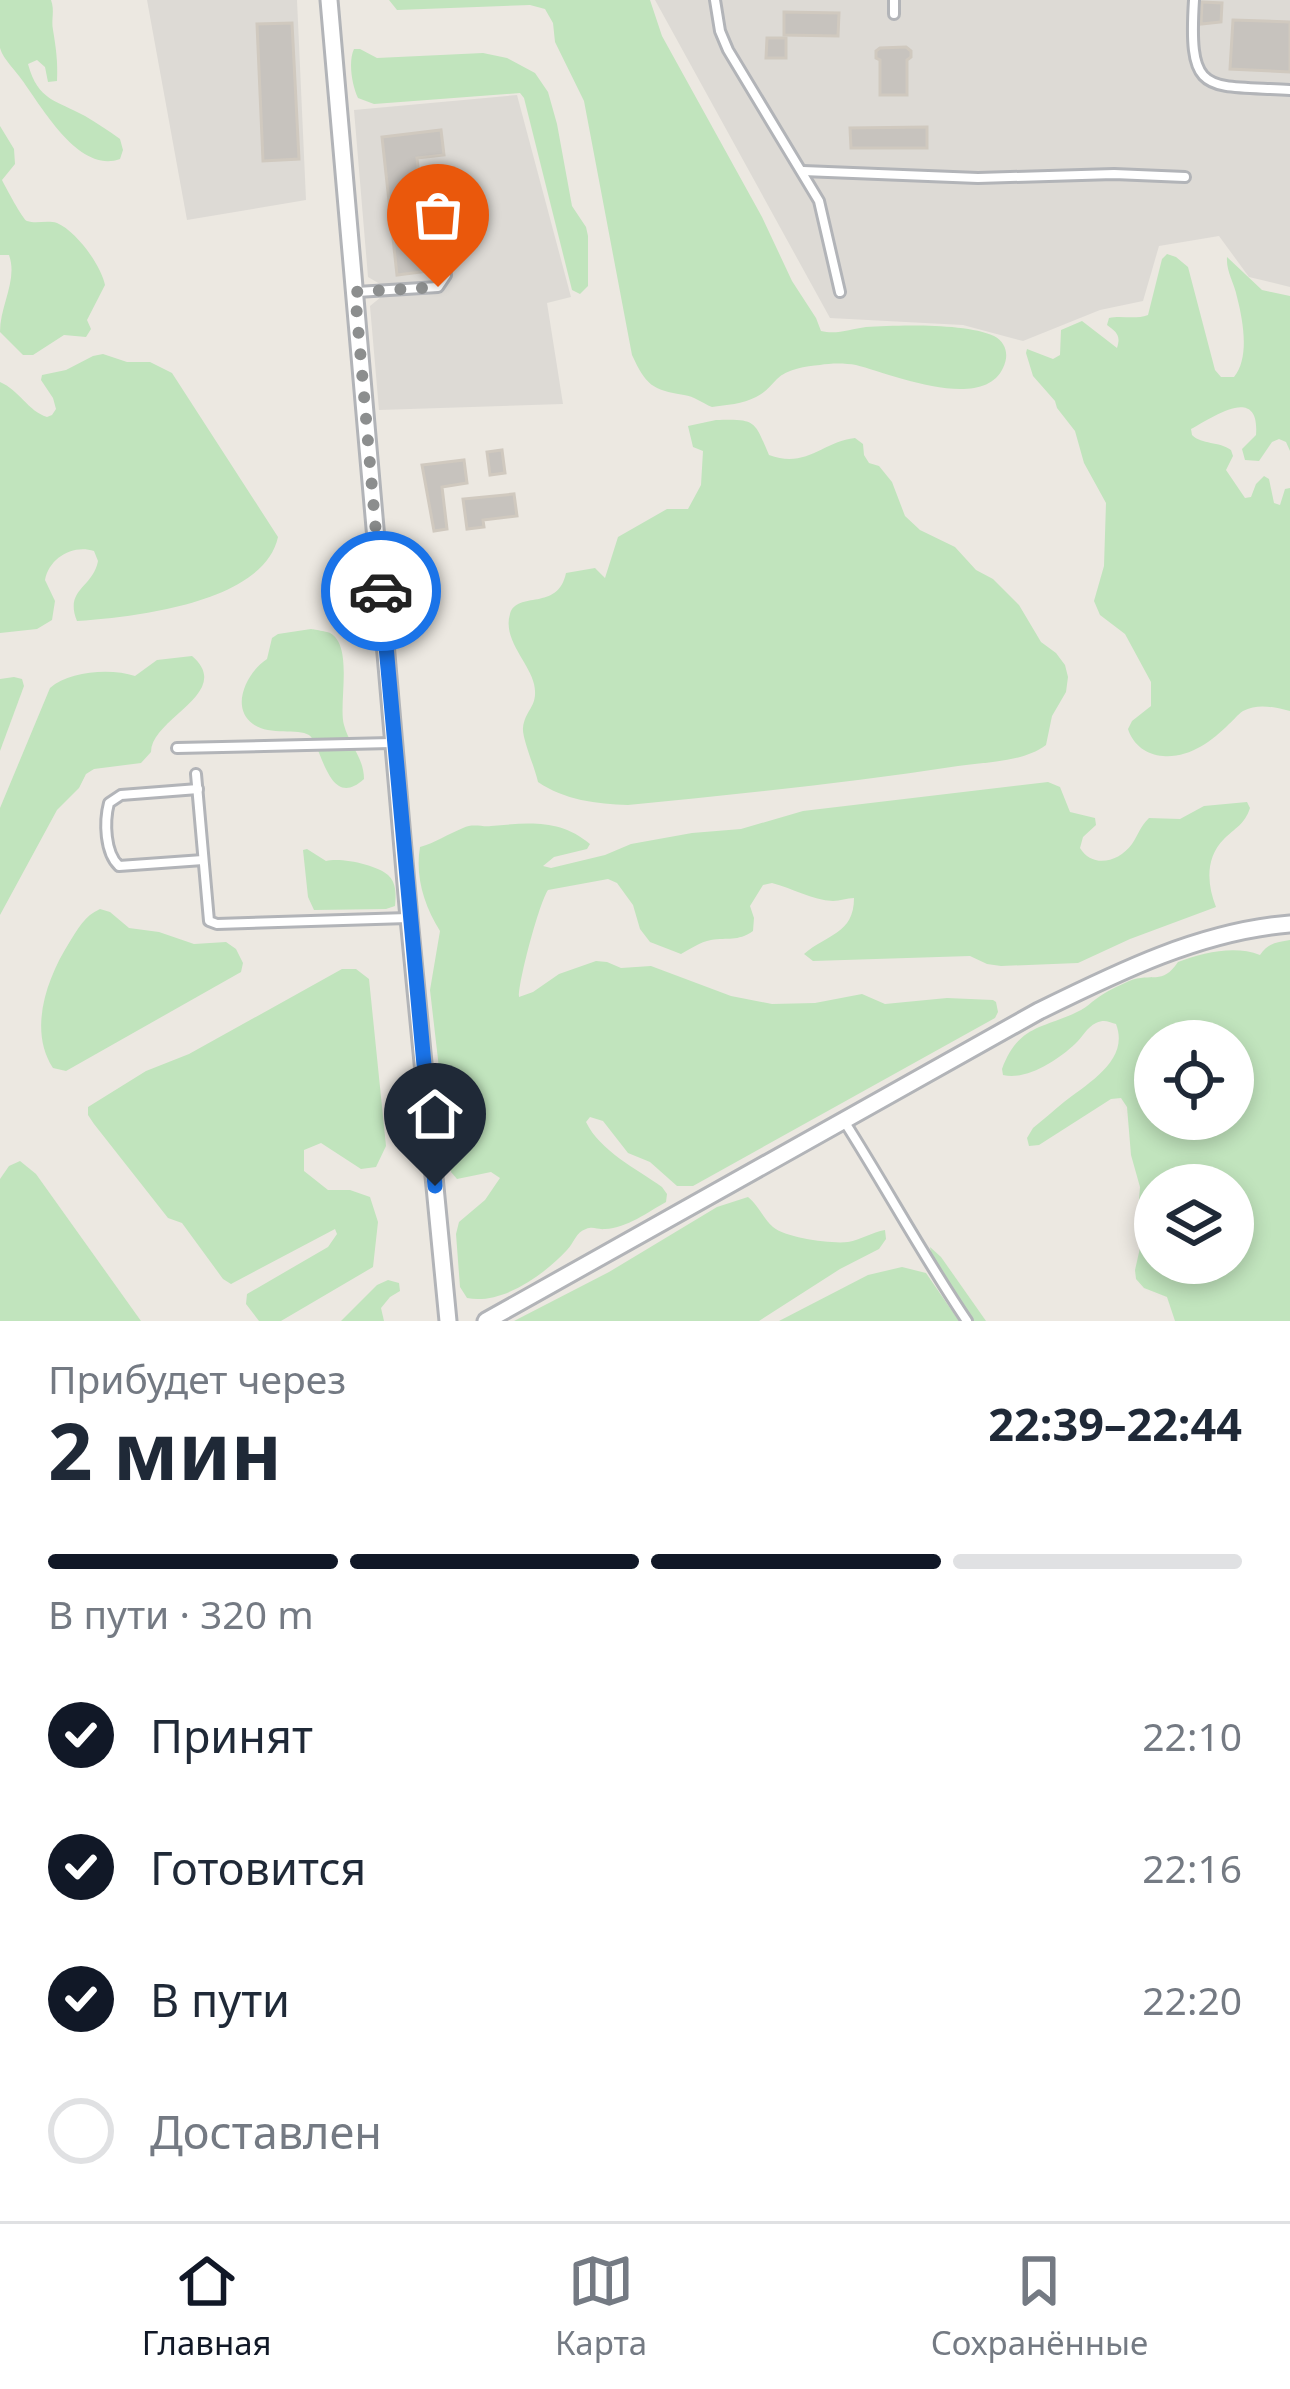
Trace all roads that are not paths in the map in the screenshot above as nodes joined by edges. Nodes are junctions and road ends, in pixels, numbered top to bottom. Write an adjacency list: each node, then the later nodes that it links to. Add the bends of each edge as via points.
1 (329, 0): 10 (street)
2 (715, 0): 7 (lane, via 728,50)
3 (894, 0): 5 (lane)
4 (1194, 0): 6 (lane, via 1193,48 1204,78)
5 (894, 14)
6 (1290, 90)
7 (802, 171): 8 (lane); 11 (lane, via 819,201)
8 (1185, 177)
9 (436, 185): 10 (lane, via 444,282)
10 (355, 292): 12 (street)
11 (840, 292)
12 (394, 743): 13 (lane); 17 (street)
13 (177, 748)
14 (196, 775): 15 (lane)
15 (198, 789): 16 (lane); 16 (lane, via 121,795 109,803 106,824 119,866)
16 (203, 860): 17 (lane, via 213,923)
17 (409, 918): 20 (street)
18 (1290, 924): 19 (street, via 1216,937 1114,974)
19 (843, 1120): 21 (street); 22 (lane)
20 (448, 1321)
21 (486, 1321)
22 (967, 1321)

